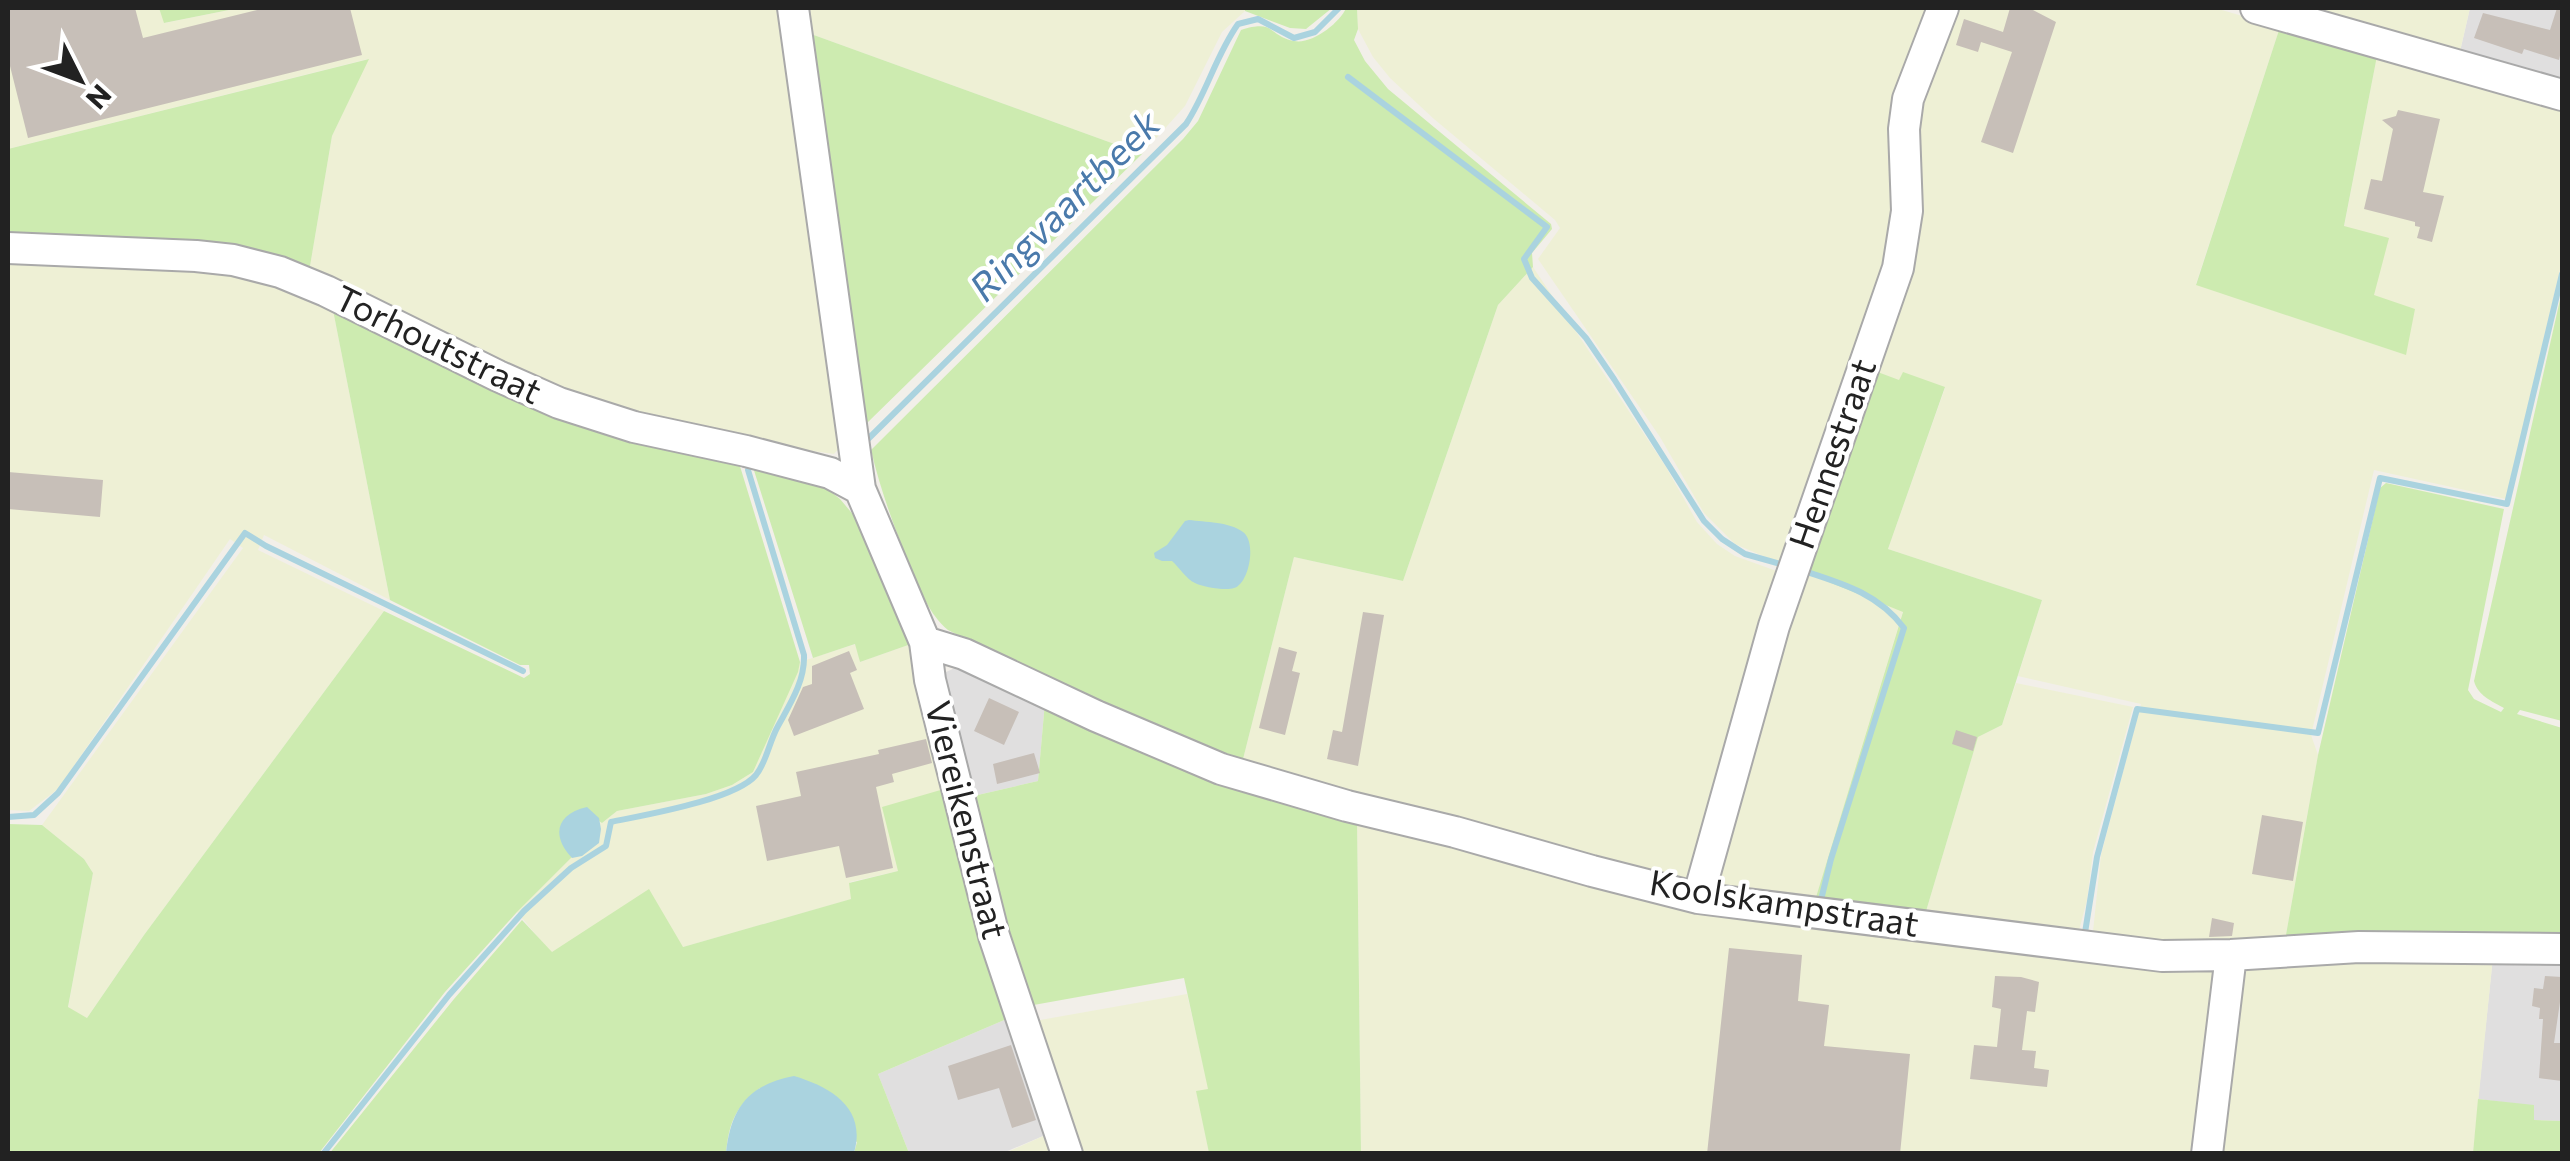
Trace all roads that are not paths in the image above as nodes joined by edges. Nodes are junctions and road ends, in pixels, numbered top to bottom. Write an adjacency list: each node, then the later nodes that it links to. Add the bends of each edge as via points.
1 (793, 8): 6 (street, Viereikenstraat)
2 (1943, 8): 8 (street, Hennestraat, via 1908,100 1907,211 1898,268 1774,626)
3 (2256, 8): 4 (street)
4 (2562, 94)
5 (8, 248): 6 (street, Torhoutstraat, via 196,256 280,272 560,403 830,473)
6 (860, 489): 7 (street, Viereikenstraat)
7 (925, 642): 8 (street, Koolskampstraat, via 1220,769); 11 (street, Viereikenstraat, via 994,936)
8 (1698, 898): 10 (street, Koolskampstraat, via 2162,956)
9 (2562, 949): 10 (street, Koolskampstraat, via 2359,947)
10 (2231, 955): 12 (street)
11 (1067, 1154)
12 (2207, 1154)

